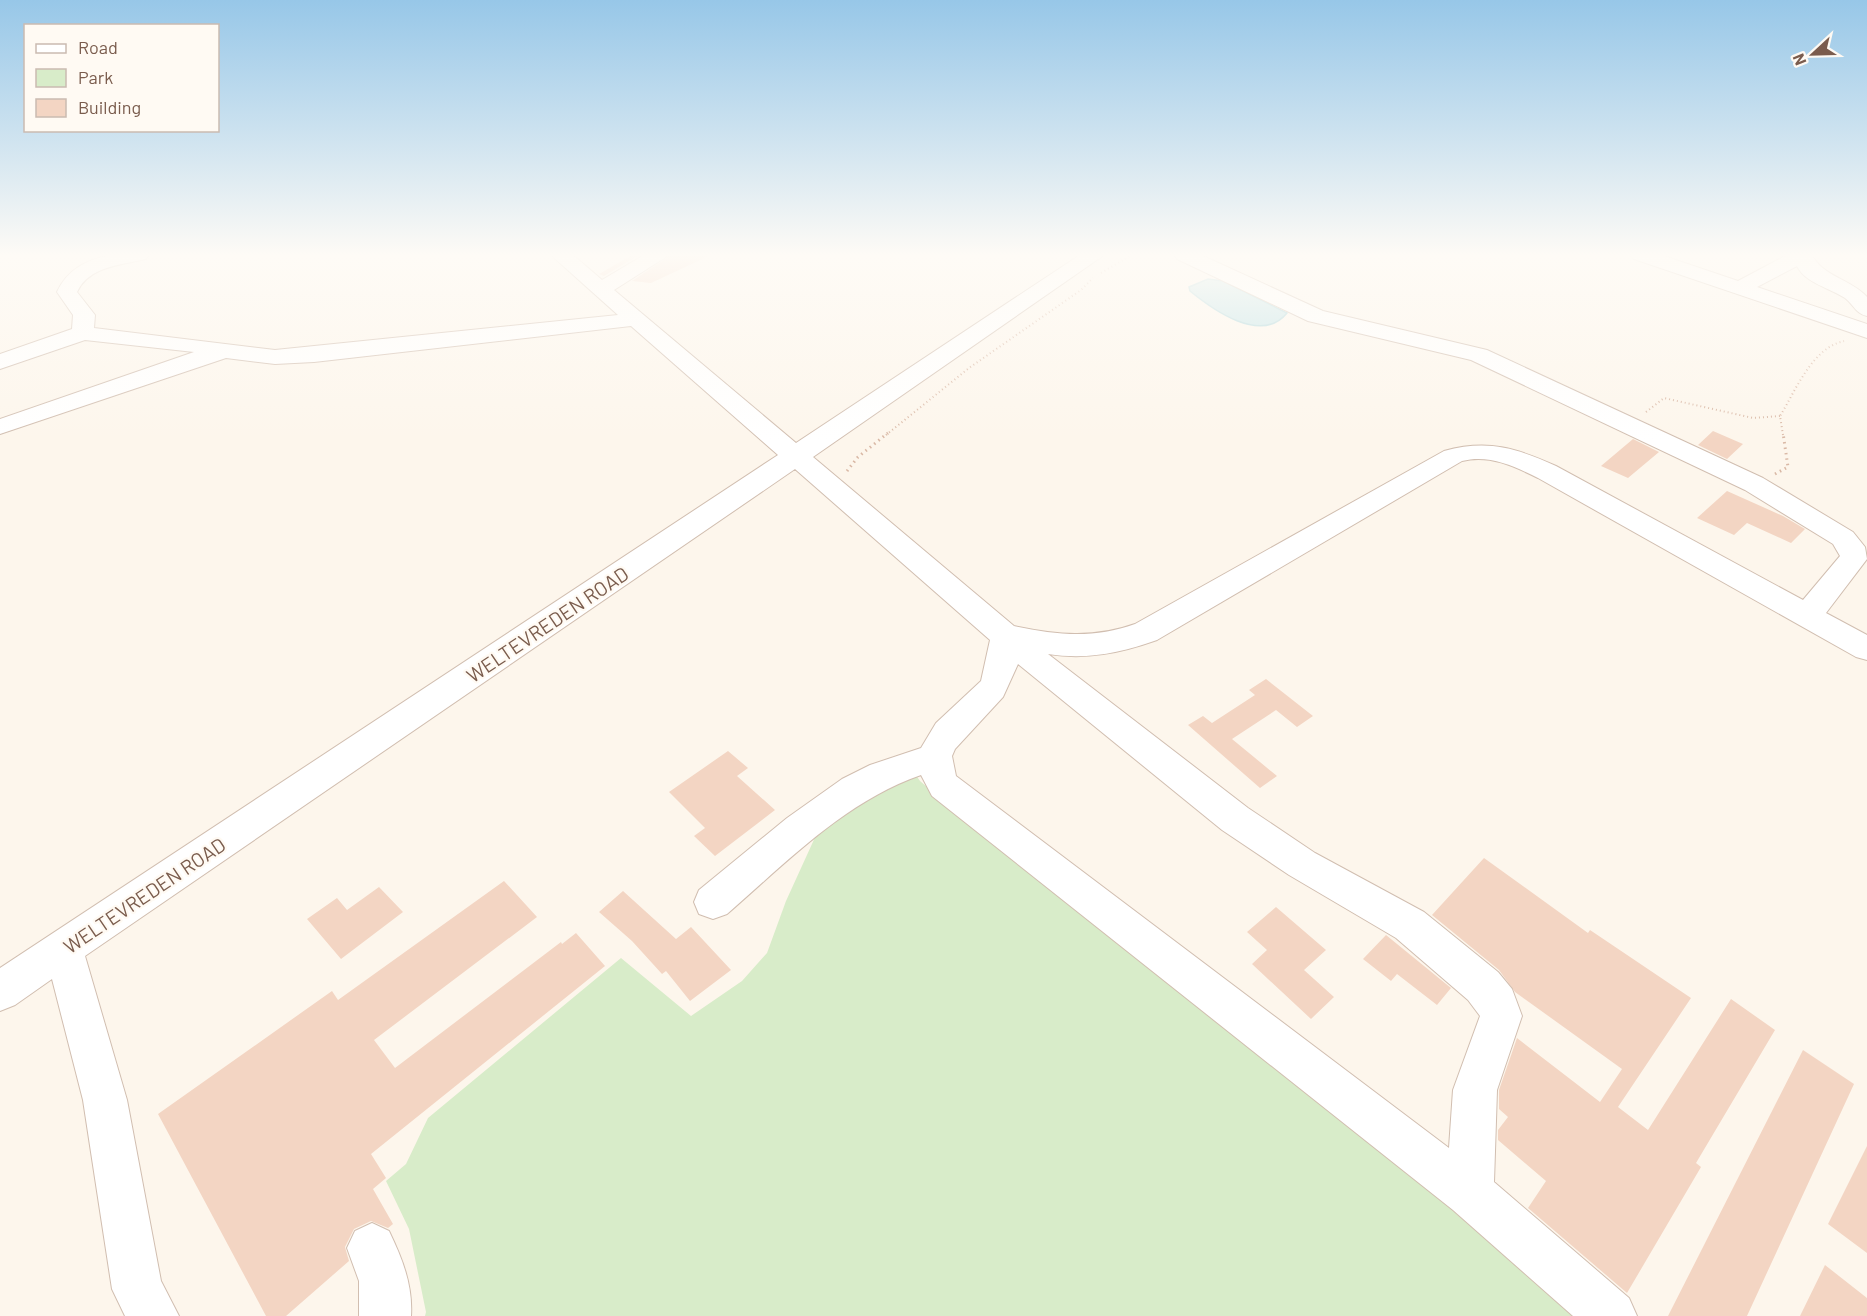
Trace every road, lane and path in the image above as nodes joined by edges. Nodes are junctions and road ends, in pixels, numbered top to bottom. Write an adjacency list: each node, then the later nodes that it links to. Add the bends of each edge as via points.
1 (84, 316): 9 (street)
2 (635, 316): 7 (street)
3 (1003, 316): 15 (street, WELTEVREDEN ROAD)
4 (1043, 316): 17 (path, via 969,368 858,457 847,470)
5 (1318, 316): 13 (street, via 1479,355)
6 (1838, 316): 8 (street)
7 (638, 319): 10 (street, via 314,355); 15 (street)
8 (1866, 325): 12 (path, via 1850,332 1843,343 1831,344 1818,356)
9 (83, 333): 10 (street); 11 (street)
10 (245, 354): 14 (street, via 207,355)
11 (0, 362)
12 (1780, 416): 13 (path, via 1753,418 1664,398); 16 (path, via 1788,467)
13 (1628, 426): 16 (street)
14 (0, 427)
15 (796, 457): 17 (street); 23 (street, WELTEVREDEN ROAD)
16 (1754, 484): 18 (street, via 1843,538 1851,547 1852,561)
17 (846, 501): 19 (street)
18 (1808, 615): 19 (street, via 1563,481 1514,472 1439,466 1146,632 1117,644 1089,648); 20 (street)
19 (1006, 635): 21 (street, via 1003,665 992,690 941,741); 25 (street, via 1069,690 1235,819 1302,864 1410,925 1467,972 1497,1003 1501,1016 1474,1094)
20 (1867, 649)
21 (932, 758): 22 (street, via 857,788); 25 (street, via 936,774 958,799)
22 (713, 902)
23 (58, 952): 24 (street, WELTEVREDEN ROAD); 27 (street, via 69,964 105,1100)
24 (0, 991)
25 (1470, 1193): 29 (street)
26 (372, 1248): 28 (street, via 388,1299)
27 (143, 1307)
28 (385, 1316)
29 (1611, 1316)

